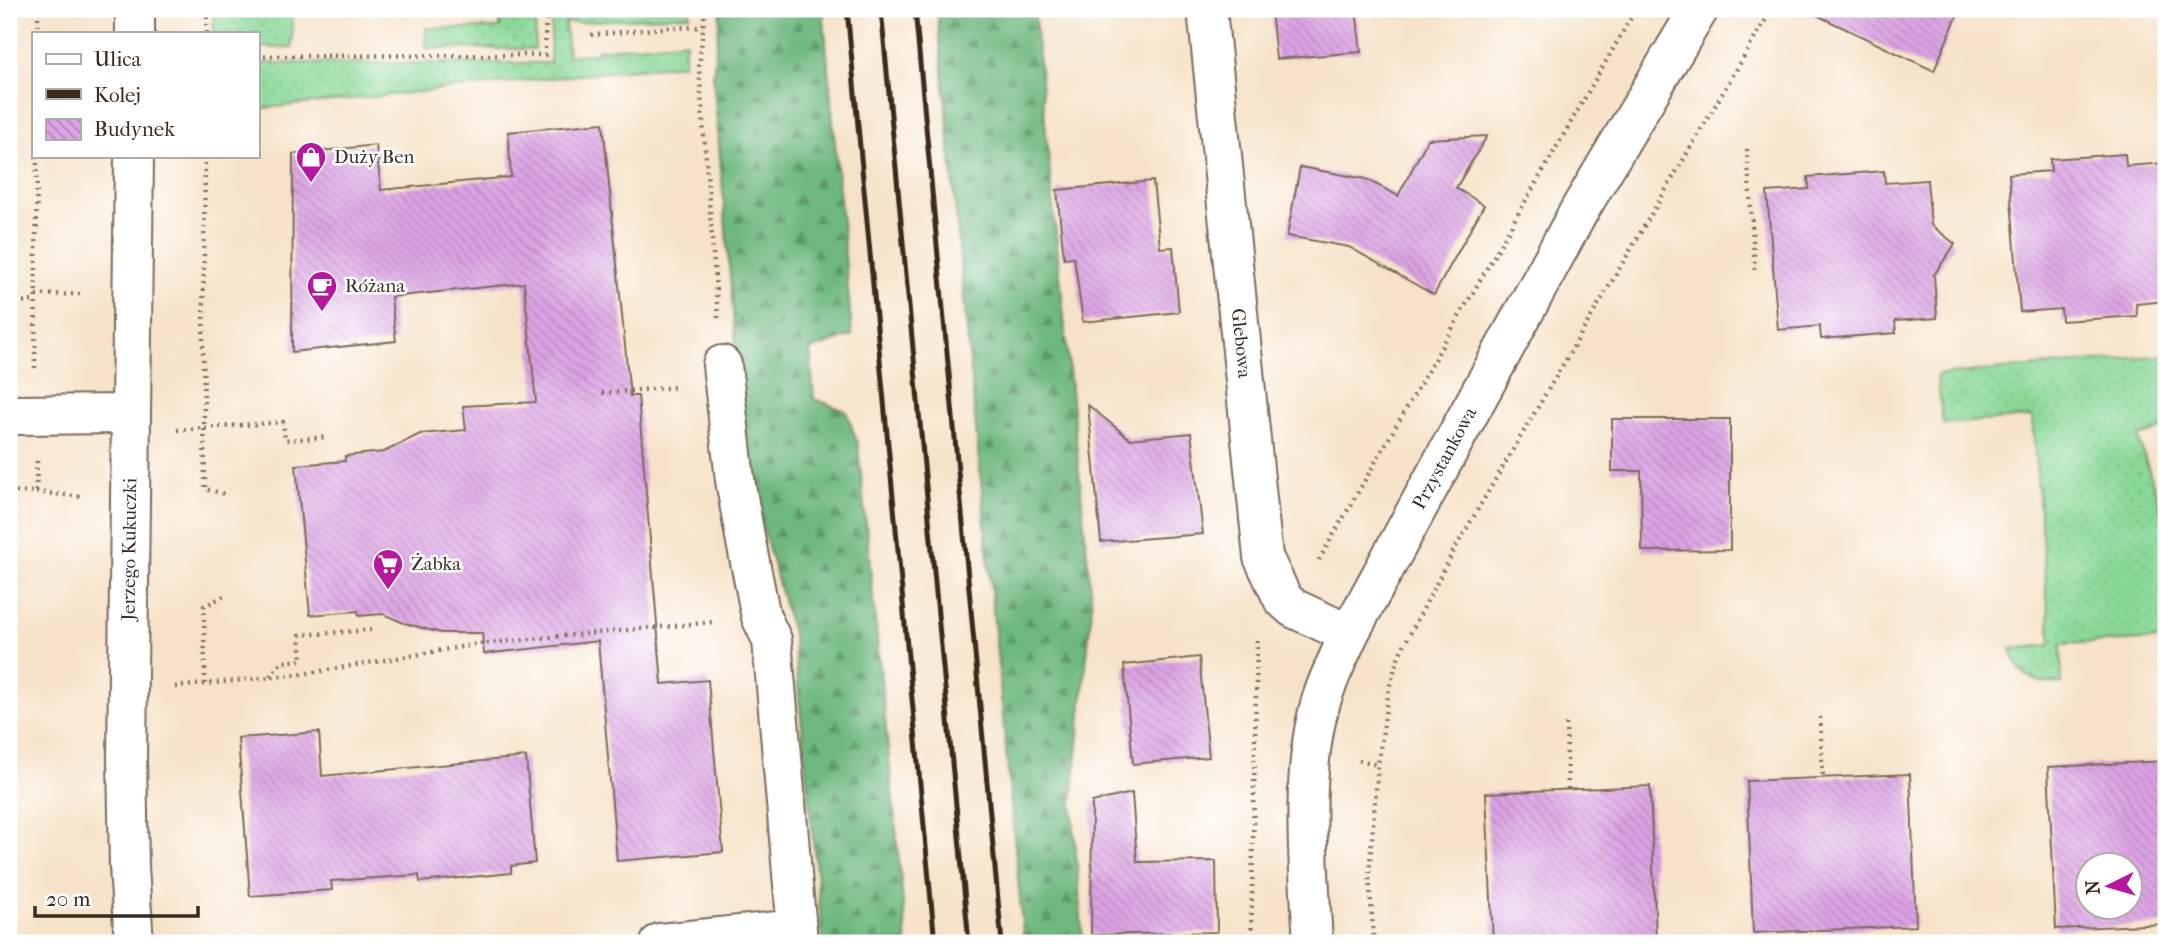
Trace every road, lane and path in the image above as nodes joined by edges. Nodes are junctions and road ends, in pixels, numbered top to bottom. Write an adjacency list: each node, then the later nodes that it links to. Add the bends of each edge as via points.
1 (38, 9): 10 (path)
2 (135, 9): 11 (street)
3 (207, 9): 12 (path)
4 (546, 9): 14 (path, via 545,55)
5 (705, 9): 9 (path)
6 (1206, 9): 36 (street, Glebowa, via 1263,557 1283,599 1293,608)
7 (1699, 9): 36 (street, Przystankowa, via 1579,211)
8 (1772, 9): 48 (path, via 1461,538 1399,655 1389,688 1378,765 1369,875)
9 (702, 27): 13 (path); 22 (path, via 699,68)
10 (38, 32)
11 (135, 32)
12 (207, 32)
13 (591, 35)
14 (259, 56)
15 (1747, 149): 19 (path)
16 (37, 158): 20 (path)
17 (134, 158): 27 (street, Jerzego Kukuczki)
18 (205, 158): 28 (path)
19 (1755, 270)
20 (36, 301): 21 (path); 23 (path)
21 (9, 302)
22 (722, 365): 44 (street, via 746,542 761,617 772,640)
23 (35, 377)
24 (639, 390): 25 (path)
25 (602, 393)
26 (9, 415): 27 (street)
27 (131, 422): 28 (path); 39 (street, Jerzego Kukuczki)
28 (206, 429): 29 (path, via 283,422 285,440); 32 (path, via 205,489)
29 (327, 437)
30 (37, 452): 31 (path, via 36,492)
31 (9, 492)
32 (225, 494)
33 (224, 596): 38 (path, via 204,606)
34 (658, 628): 37 (path, via 478,645)
35 (371, 630): 37 (path, via 300,635 302,660 282,662)
36 (1349, 634): 47 (street, Przystankowa, via 1322,699 1311,750 1307,838)
37 (270, 677): 38 (path)
38 (205, 684): 39 (path)
39 (127, 691): 45 (street, Jerzego Kukuczki)
40 (1820, 717): 42 (path)
41 (1566, 724): 43 (path)
42 (1823, 778)
43 (1568, 790)
44 (798, 936): 46 (street)
45 (134, 943)
46 (660, 943)
47 (1313, 943)
48 (1374, 943)

